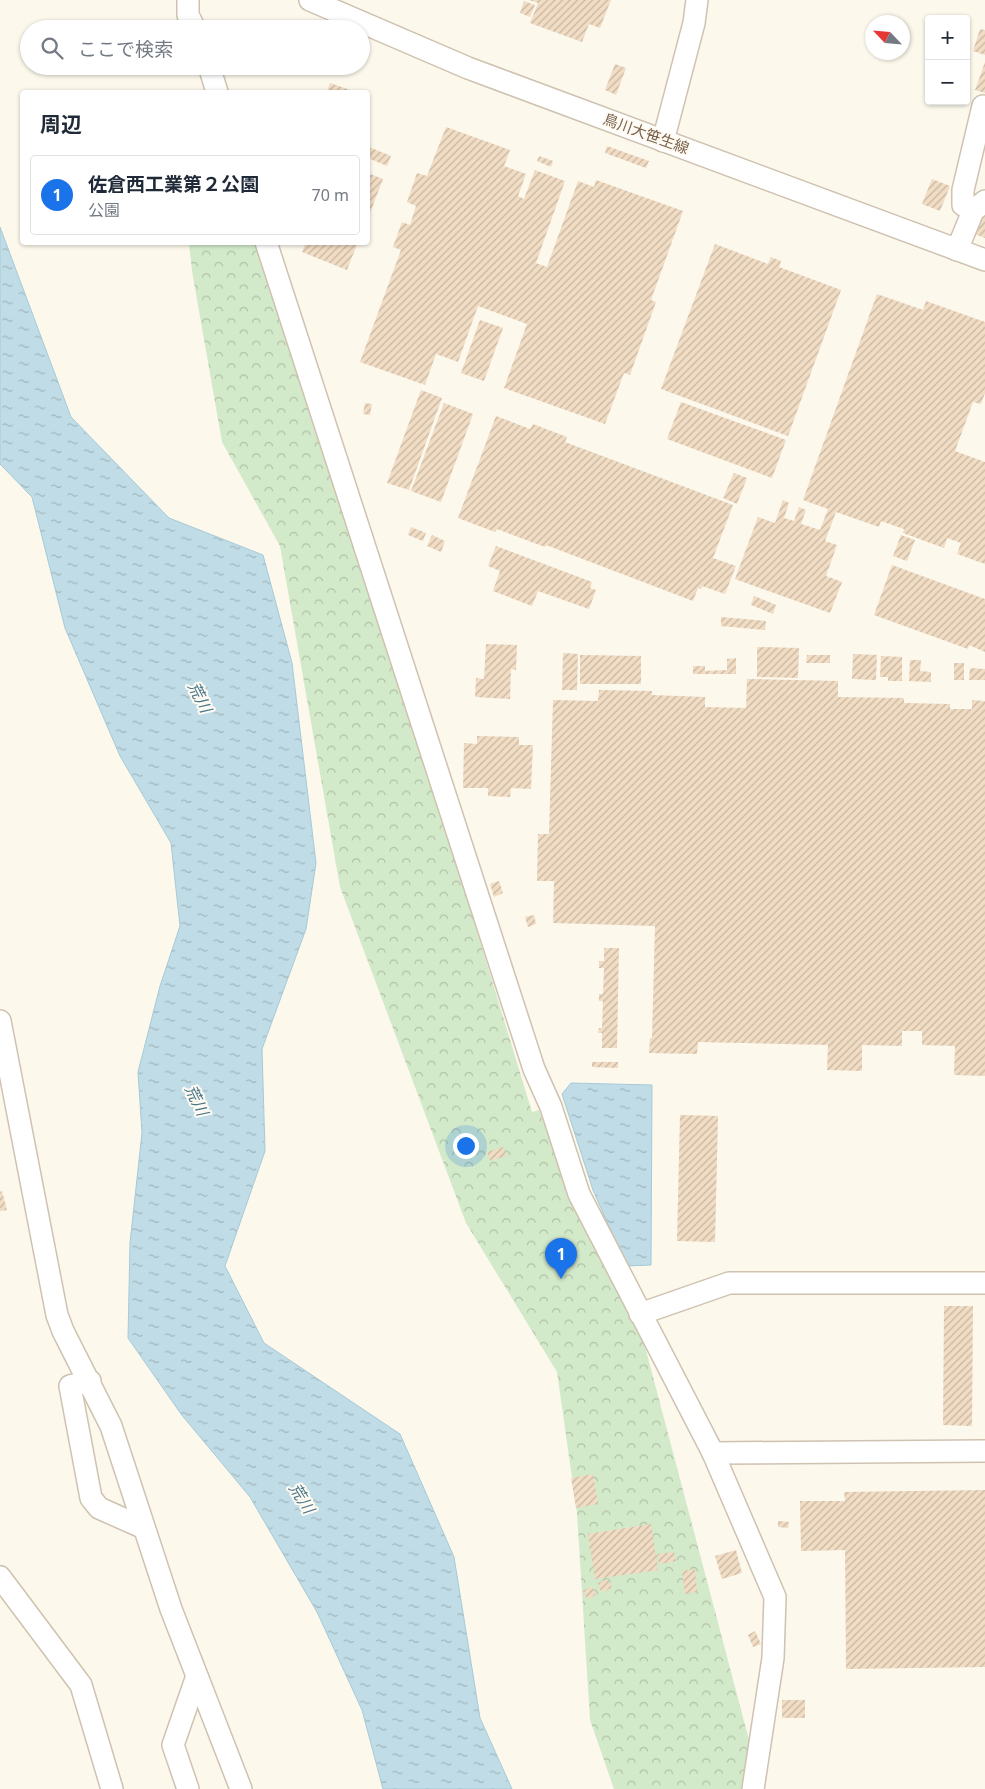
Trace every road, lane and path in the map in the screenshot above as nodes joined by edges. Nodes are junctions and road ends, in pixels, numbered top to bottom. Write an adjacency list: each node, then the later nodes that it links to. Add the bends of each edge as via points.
1 (188, 0): 4 (street)
2 (310, 0): 5 (street, 鳥川大笹生線)
3 (697, 0): 10 (street)
4 (190, 20)
5 (356, 20)
6 (370, 26): 10 (street, 鳥川大笹生線, via 468,68)
7 (212, 75): 8 (street)
8 (216, 90)
9 (983, 106): 11 (street, via 963,190 963,205)
10 (663, 141): 13 (street, 鳥川大笹生線)
11 (979, 206): 13 (street)
12 (267, 245): 17 (street, via 534,1069 551,1107 579,1194)
13 (957, 250): 14 (street, 鳥川大笹生線)
14 (985, 260)
15 (0, 1021): 18 (street, via 53,1300 63,1331)
16 (985, 1283): 17 (street, via 729,1283)
17 (640, 1314): 20 (street)
18 (90, 1381): 21 (street, via 111,1426); 21 (street, via 70,1386 91,1498 98,1508)
19 (985, 1451): 20 (street)
20 (713, 1453): 27 (street, via 775,1598 773,1658)
21 (144, 1528): 23 (street)
22 (0, 1577): 24 (street, via 81,1685)
23 (197, 1676): 25 (street, via 173,1745); 26 (street)
24 (112, 1789)
25 (188, 1789)
26 (241, 1789)
27 (753, 1789)

